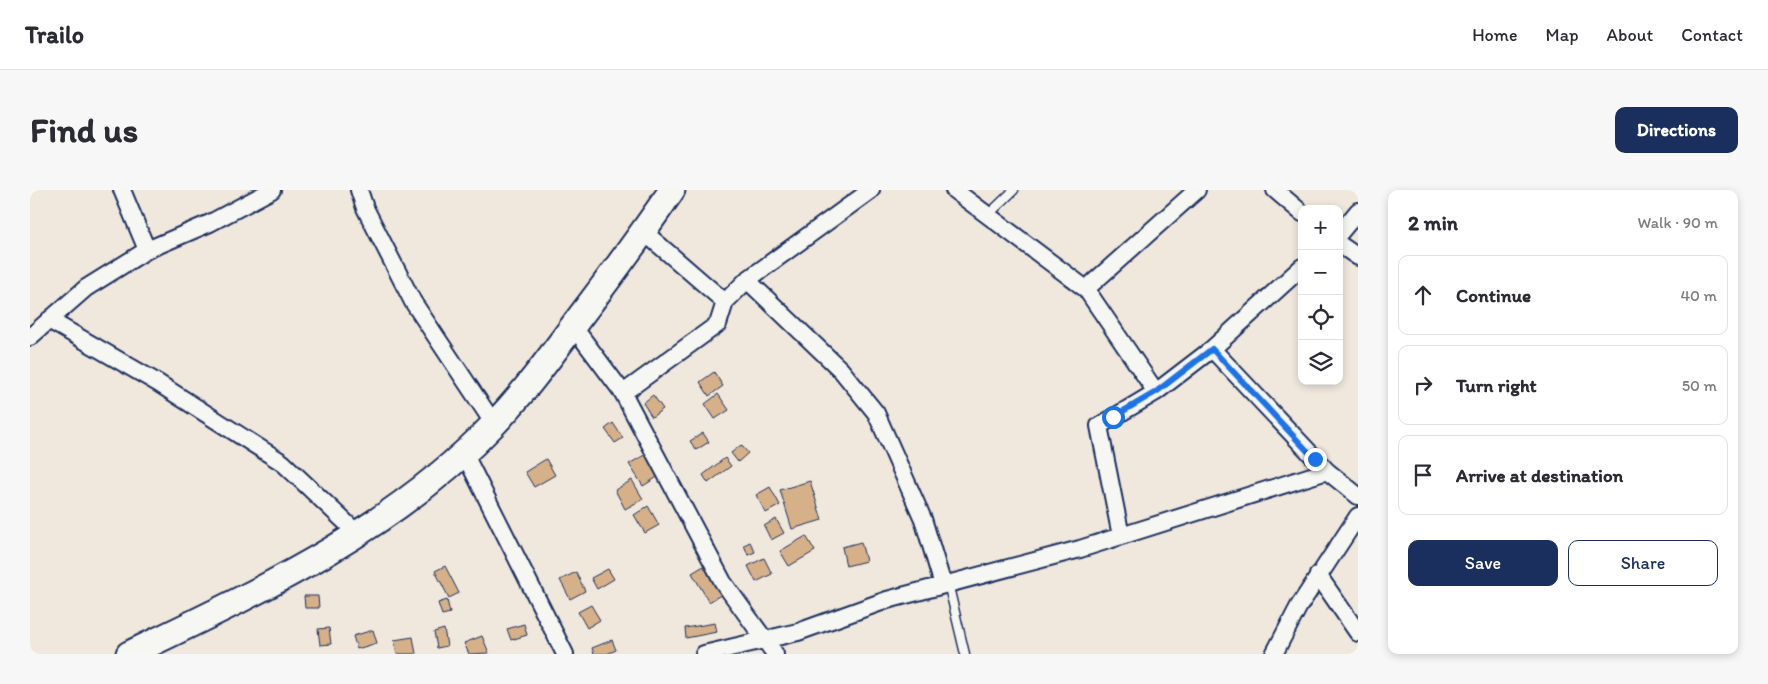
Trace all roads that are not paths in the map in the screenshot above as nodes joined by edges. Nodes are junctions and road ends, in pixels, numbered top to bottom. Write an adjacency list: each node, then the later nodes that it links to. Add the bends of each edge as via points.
1 (122, 190): 16 (street)
2 (272, 190): 16 (street, via 210,223)
3 (359, 190): 28 (street, via 413,302)
4 (672, 190): 14 (main road)
5 (871, 190): 19 (street)
6 (954, 190): 12 (street)
7 (1014, 190): 12 (lane)
8 (1197, 190): 20 (street)
9 (1275, 190): 10 (street)
10 (1298, 210)
11 (1358, 211): 13 (street)
12 (988, 215): 20 (street)
13 (1343, 229)
14 (644, 232): 21 (street); 23 (main road)
15 (1343, 247): 17 (street)
16 (147, 250): 22 (street, via 86,288)
17 (1358, 257)
18 (1298, 271): 25 (street)
19 (747, 280): 21 (street); 36 (street, via 841,370 876,413 923,519)
20 (1086, 289): 26 (street)
21 (725, 302): 27 (street, via 718,324)
22 (49, 320): 24 (street); 33 (street, via 158,383 282,463)
23 (574, 326): 27 (street); 28 (main road)
24 (30, 336)
25 (1212, 349): 26 (street); 30 (street)
26 (1156, 392): 34 (street, via 1099,426)
27 (623, 393): 38 (street, via 723,582)
28 (494, 424): 29 (main road)
29 (464, 453): 33 (main road, via 398,507); 40 (street)
30 (1327, 471): 31 (street); 34 (street)
31 (1358, 496)
32 (1358, 516): 35 (street)
33 (358, 534): 39 (main road, via 257,593)
34 (1122, 536): 36 (street)
35 (1318, 575): 37 (street); 44 (street)
36 (945, 584): 38 (street, via 887,600 798,632); 43 (lane)
37 (1358, 633)
38 (765, 639): 41 (street); 42 (street)
39 (129, 654)
40 (564, 654)
41 (704, 654)
42 (775, 654)
43 (965, 654)
44 (1274, 654)

